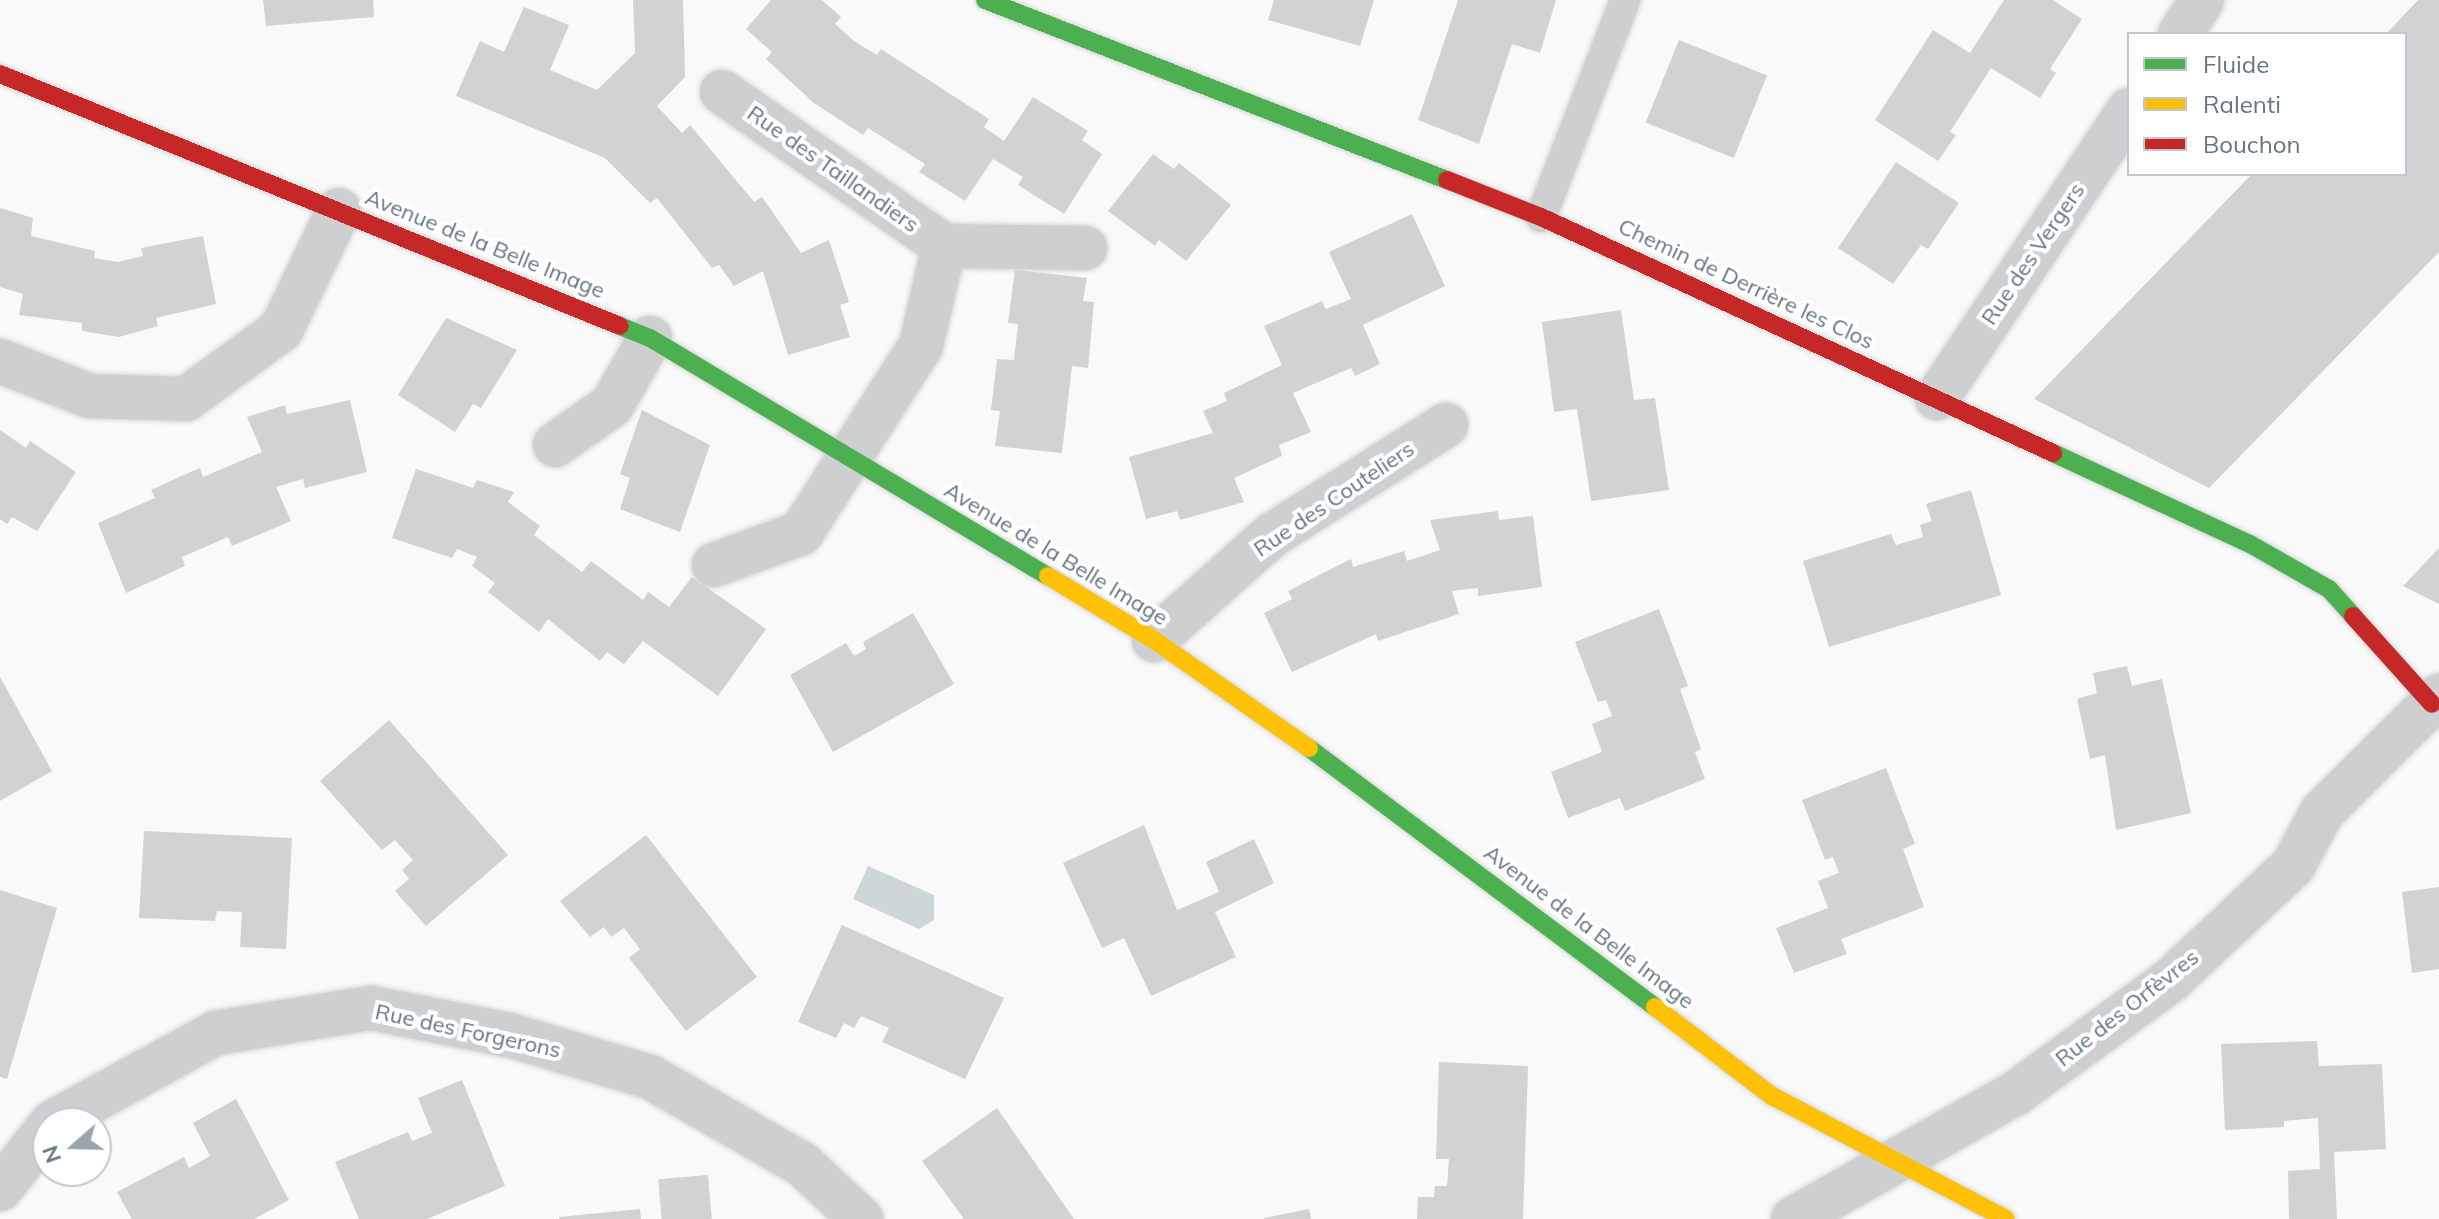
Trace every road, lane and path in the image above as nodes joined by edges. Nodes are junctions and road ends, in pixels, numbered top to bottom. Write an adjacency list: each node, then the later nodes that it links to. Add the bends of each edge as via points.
1 (985, 0): 9 (street, Chemin de Derrière les Clos)
2 (1625, 0): 9 (lane)
3 (2202, 0): 4 (street)
4 (2181, 32)
5 (0, 74): 8 (street, Avenue de la Belle Image)
6 (722, 92): 10 (street, Rue des Taillandiers)
7 (2127, 113): 14 (street, Rue des Vergers)
8 (339, 210): 12 (street, Avenue de la Belle Image); 13 (street, via 281,330 186,399 90,396)
9 (1541, 217): 14 (street, Chemin de Derrière les Clos)
10 (944, 246): 11 (street); 17 (street, via 921,345)
11 (1085, 248)
12 (650, 338): 16 (street, via 612,405); 17 (street, Avenue de la Belle Image)
13 (0, 361)
14 (1937, 398): 20 (street, Chemin de Derrière les Clos, via 2250,544 2329,589)
15 (1446, 425): 19 (street, Rue des Couteliers, via 1272,535)
16 (555, 445)
17 (846, 458): 18 (street, via 801,533); 19 (street, Avenue de la Belle Image)
18 (714, 565)
19 (1154, 640): 23 (street, Avenue de la Belle Image, via 1388,804 1772,1096)
20 (2435, 700): 23 (street, Rue des Orfèvres, via 2322,812 2293,866 2171,980 2016,1093)
21 (81, 1107): 27 (street, Rue des Forgerons, via 216,1033 371,1008 509,1035 650,1077 802,1164)
22 (32, 1148): 24 (street)
23 (1894, 1159): 28 (street, Rue des Orfèvres); 29 (street, Avenue de la Belle Image)
24 (0, 1189)
25 (0, 1214): 26 (street)
26 (7, 1219)
27 (861, 1219)
28 (1793, 1219)
29 (2006, 1219)

